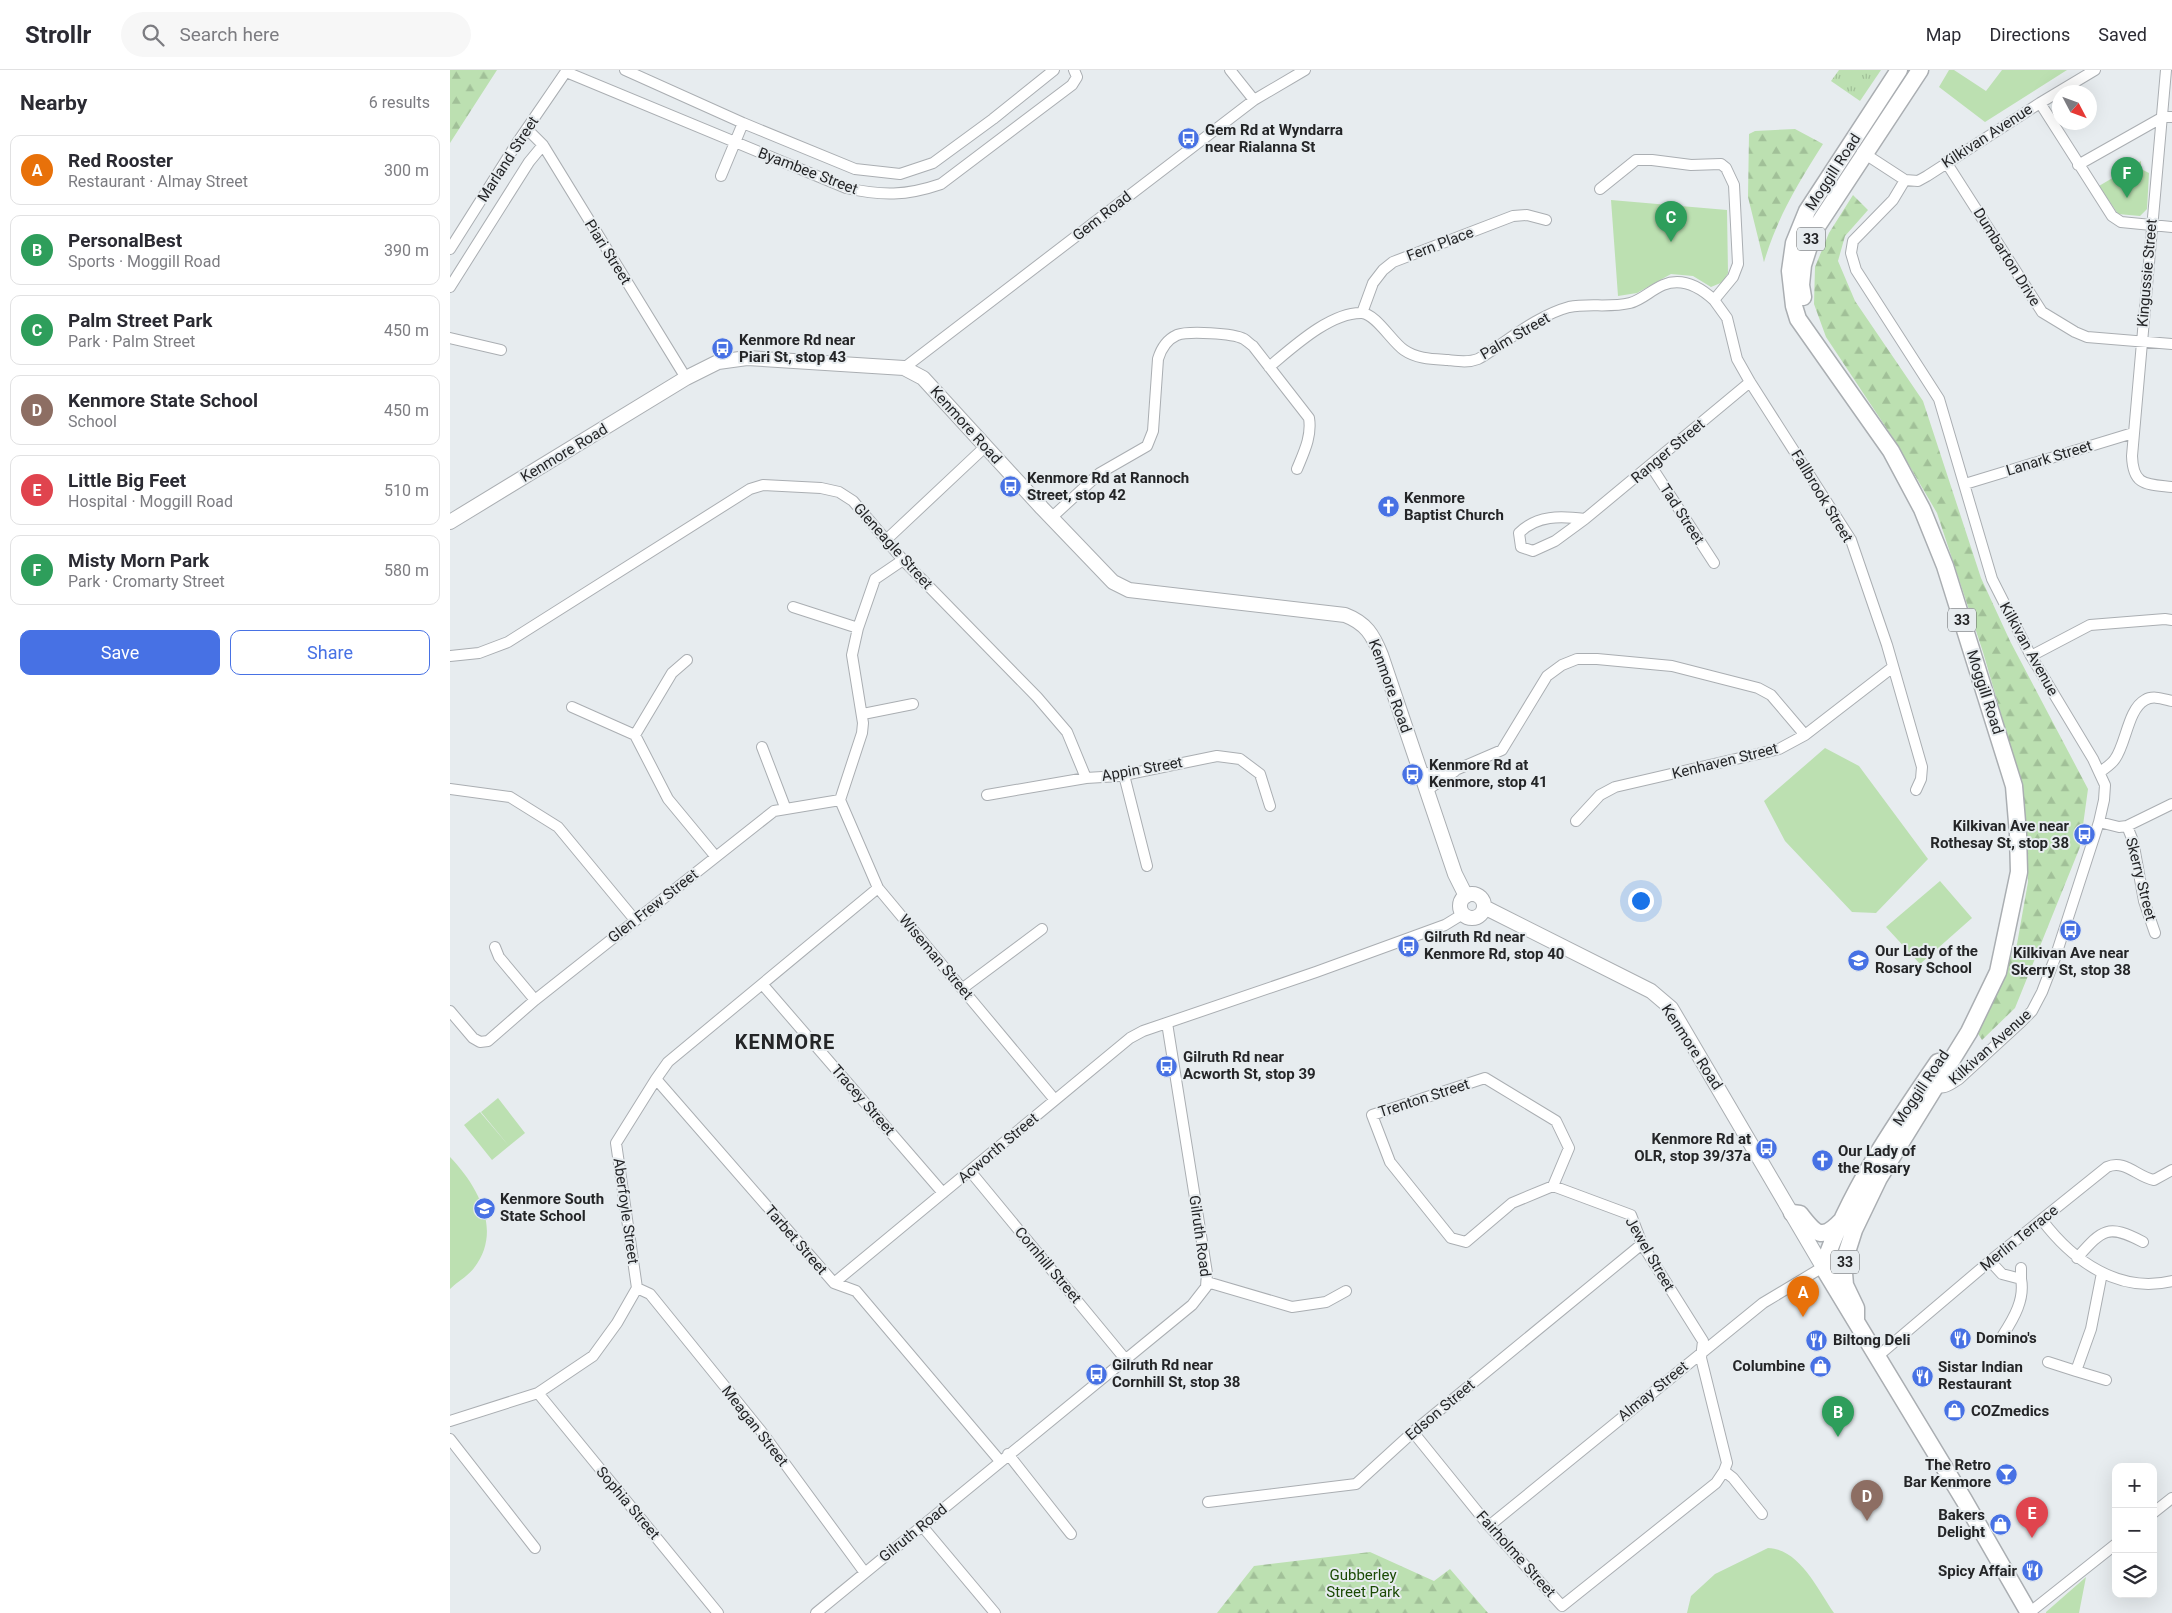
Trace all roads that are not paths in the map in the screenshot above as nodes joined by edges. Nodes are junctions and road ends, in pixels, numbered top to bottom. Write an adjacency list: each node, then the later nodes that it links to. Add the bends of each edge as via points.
1 (625, 70): 14 (street, Byambee Street)
2 (1054, 70): 14 (street, Byambee Street, via 933,163 900,174 855,168)
3 (1074, 70): 16 (street, Byambee Street, via 1077,77 1072,85 941,184 923,191 873,194 846,188)
4 (1230, 70): 11 (street)
5 (1304, 70): 11 (street, Gem Road)
6 (1899, 70): 18 (main road, Moggill Road / 33)
7 (1920, 70): 18 (main road, Moggill Road / 33)
8 (2095, 70): 12 (street, Kilkivan Avenue)
9 (2166, 70): 13 (street, Kingussie Street)
10 (567, 71): 15 (street, Marland Street); 16 (street, Byambee Street)
11 (1254, 100): 36 (street, Gem Road)
12 (2040, 103): 19 (street, Kilkivan Avenue); 20 (street)
13 (2167, 117): 20 (street); 25 (street, Kingussie Street)
14 (743, 122): 16 (street)
15 (527, 129): 17 (street, Piari Street); 27 (street, Marland Street)
16 (735, 142): 21 (street)
17 (543, 145): 28 (street, Marland Street); 37 (street, Piari Street)
18 (1858, 149): 22 (street); 97 (main road, Moggill Road / 33, via 1807,211 1794,243 1790,272 1794,306 1810,338 1891,452 1922,509 1945,566 2014,786 2019,872 2006,934 1965,1023)
19 (1946, 162): 22 (street, Kilkivan Avenue, via 1918,181); 32 (street, Dumbarton Drive, via 2042,312 2087,337)
20 (2078, 165): 25 (street, via 2112,216 2121,222)
21 (721, 176)
22 (1905, 180): 43 (street, Kilkivan Avenue, via 1893,200 1853,241 1851,253 1856,270 1939,399)
23 (1600, 189): 29 (street, via 1636,160 1721,164 1726,168 1734,185 1738,264 1733,277)
24 (1546, 220): 30 (street, Fern Place, via 1526,215 1513,216 1404,256 1383,270 1373,283)
25 (2152, 225): 26 (street); 32 (street, Kingussie Street)
26 (2172, 227)
27 (450, 249)
28 (450, 287)
29 (1714, 300): 30 (street, Palm Street, via 1692,285 1676,282 1628,303 1569,308 1547,316 1477,359 1464,362 1430,359 1405,351 1374,319); 38 (street, Fallbrook Street, via 1727,318 1738,358)
30 (1362, 313): 35 (street, via 1312,332)
31 (450, 338): 34 (street)
32 (2141, 341): 33 (street, Dumbarton Drive); 39 (street, Kingussie Street)
33 (2172, 344)
34 (502, 350)
35 (1269, 367): 42 (street, via 1309,418 1308,439); 45 (street, via 1253,346 1232,336 1187,334 1177,335 1168,341 1158,359 1153,431 1147,446 1100,473)
36 (904, 368): 37 (street, Kenmore Road, via 747,358 718,362); 40 (street, Kenmore Road, via 923,378)
37 (686, 378): 47 (street, Kenmore Road)
38 (1750, 382): 41 (street, Ranger Street); 57 (street, Fallbrook Street, via 1851,540)
39 (2133, 433): 43 (street, Lanark Street); 44 (street, Kingussie Street, via 2135,477 2150,484)
40 (986, 446): 45 (street, Kenmore Road); 48 (street)
41 (1651, 466): 46 (street, Ranger Street); 50 (street, Tad Street)
42 (1297, 469)
43 (1964, 484): 55 (street, Kilkivan Avenue, via 1992,579)
44 (2172, 487)
45 (1051, 518): 67 (street, Kenmore Road, via 1113,582 1129,590 1344,615 1362,623 1375,640)
46 (1585, 519): 46 (street, Ranger Street, via 1560,516 1529,523 1519,533 1521,547 1534,551)
47 (450, 522)
48 (886, 540): 49 (street, Gleneagle Street); 54 (street, Gleneagle Street, via 853,501 839,492 763,485 750,489 508,642 479,653)
49 (903, 560): 53 (street, via 875,579); 69 (street, Gleneagle Street, via 1067,732)
50 (1714, 563)
51 (793, 607): 53 (street)
52 (2172, 620): 55 (street, via 2090,625)
53 (858, 628): 61 (street, via 852,655)
54 (450, 656)
55 (2031, 656): 66 (street, Kilkivan Avenue)
56 (687, 660): 62 (street, via 672,673)
57 (1893, 667): 63 (street, Kenhaven Street); 72 (street, Fallbrook Street, via 1922,767)
58 (2172, 701): 66 (street, via 2154,697 2135,709 2121,749 2114,761)
59 (913, 704): 61 (street)
60 (572, 707): 62 (street)
61 (863, 714): 74 (street, via 862,733)
62 (635, 735): 81 (street, via 668,799)
63 (1805, 736): 65 (street, via 1771,695 1758,688 1672,666 1577,659 1547,676 1502,750); 78 (street, Kenhaven Street, via 1779,749 1616,787 1600,795)
64 (762, 747): 77 (street)
65 (1458, 769): 67 (street); 71 (street)
66 (2100, 772): 79 (street, Kilkivan Avenue, via 2105,792)
67 (1422, 774): 71 (street, Kenmore Road)
68 (1124, 775): 69 (street, Appin Street); 76 (street, Appin Street, via 1217,756 1240,759 1260,774); 82 (street)
69 (1086, 778): 73 (street, Appin Street)
70 (450, 789): 87 (street, via 510,797 558,827)
71 (1427, 790): 84 (street, Kenmore Road, via 1455,874)
72 (1916, 790)
73 (987, 795)
74 (840, 800): 77 (street, Glen Frew Street); 83 (street, Wiseman Street)
75 (2172, 804): 80 (street)
76 (1270, 806)
77 (785, 807): 81 (street, Glen Frew Street, via 774,811)
78 (1576, 821)
79 (2099, 822): 80 (street, via 2119,828); 97 (street, Kilkivan Avenue, via 2055,958 2032,1011 1959,1079 1947,1087)
80 (2127, 826): 89 (street, Skerry Street, via 2133,841 2144,901)
81 (716, 857): 87 (street, Glen Frew Street)
82 (1147, 866)
83 (878, 888): 91 (street, Aberfoyle Street); 92 (street, Wiseman Street)
84 (1466, 896): 85 (street, via 1477,895); 86 (street, via 1460,906)
85 (1484, 907): 86 (street, via 1476,918); 103 (street, Kenmore Road, via 1651,991 1671,1008)
86 (1462, 914): 95 (street, via 1445,925)
87 (635, 920): 93 (street, Glen Frew Street)
88 (1042, 929): 92 (street)
89 (2155, 932)
90 (494, 947): 93 (street)
91 (763, 985): 96 (street, Aberfoyle Street, via 668,1062); 102 (street, Tracey Street)
92 (963, 988): 98 (street, Wiseman Street)
93 (536, 1000): 94 (street, Glen Frew Street, via 488,1041 480,1042 473,1038)
94 (450, 1011)
95 (1167, 1023): 98 (street, Acworth Street, via 1130,1038); 114 (street, Gilruth Road)
96 (656, 1079): 115 (street, Tarbet Street); 116 (street, Aberfoyle Street, via 616,1143)
97 (1931, 1083): 104 (main road, Moggill Road / 33); 105 (main road, Moggill Road / 33, via 1875,1160)
98 (1055, 1100): 100 (street, Acworth Street)
99 (2172, 1170): 106 (street, Merlin Terrace, via 2154,1180 2113,1164)
100 (970, 1171): 102 (street, Acworth Street); 122 (street, Cornhill Street)
101 (1553, 1186): 101 (street, Trenton Street, via 1512,1203 1466,1242 1451,1238 1390,1162 1372,1115 1486,1078 1556,1121 1569,1148); 108 (street, Jewel Street, via 1631,1215)
102 (943, 1193): 115 (street, Acworth Street)
103 (1792, 1213): 105 (main road, via 1800,1214 1818,1233 1831,1232); 111 (street, Kenmore Road)
104 (1860, 1217): 111 (main road, via 1850,1225 1836,1254); 118 (main road, Moggill Road / 33, via 1846,1255 1844,1273 1845,1285 1856,1308)
105 (1844, 1219): 111 (main road, Moggill Road / 33)
106 (2042, 1220): 109 (street); 110 (street, Merlin Terrace)
107 (2143, 1242): 109 (street, via 2118,1230 2110,1231 2092,1242)
108 (1642, 1244): 120 (street, Jewel Street, via 1703,1340); 128 (street, Edson Street)
109 (2078, 1258): 112 (street)
110 (1990, 1261): 119 (street, via 2002,1274 2021,1273 2023,1287 2019,1305); 121 (street, Merlin Terrace)
111 (1824, 1267): 118 (main road, Moggill Road / 33); 120 (street, Almay Street, via 1764,1303)
112 (2102, 1273): 113 (street, via 2135,1283); 124 (street, via 2090,1329)
113 (2172, 1281)
114 (1207, 1282): 117 (street, via 1292,1307 1326,1302); 122 (street, Gilruth Road, via 1197,1300)
115 (834, 1283): 130 (street, Tarbet Street, via 856,1291)
116 (637, 1288): 126 (street, via 593,1356); 141 (street, Meagan Street, via 650,1294 761,1431)
117 (1346, 1291)
118 (1856, 1321): 121 (main road, Moggill Road / 33)
119 (2003, 1335)
120 (1702, 1351): 131 (street, Jewel Street, via 1727,1462); 137 (street, Almay Street)
121 (1878, 1356): 145 (main road, Moggill Road / 33)
122 (1126, 1360): 130 (street, Gilruth Road)
123 (2048, 1362): 124 (street)
124 (2076, 1371): 125 (street)
125 (2106, 1380)
126 (538, 1394): 127 (street); 142 (street, Sophia Street)
127 (450, 1420)
128 (1413, 1432): 133 (street, Edson Street, via 1356,1484); 137 (street, Fairholme Street)
129 (450, 1439): 140 (street)
130 (1004, 1458): 136 (street, Gilruth Road); 138 (street, Tarbet Street)
131 (1724, 1471): 135 (street); 137 (street, Fairholme Street, via 1716,1483 1562,1606)
132 (2172, 1498): 134 (street)
133 (1208, 1502)
134 (2157, 1510)
135 (1762, 1514)
136 (922, 1526): 141 (street, Gilruth Road); 144 (street)
137 (1489, 1526)
138 (1071, 1534)
139 (2112, 1547): 145 (street)
140 (536, 1548)
141 (865, 1573): 143 (street, Gilruth Road)
142 (718, 1613)
143 (816, 1613)
144 (995, 1613)
145 (2029, 1613)

